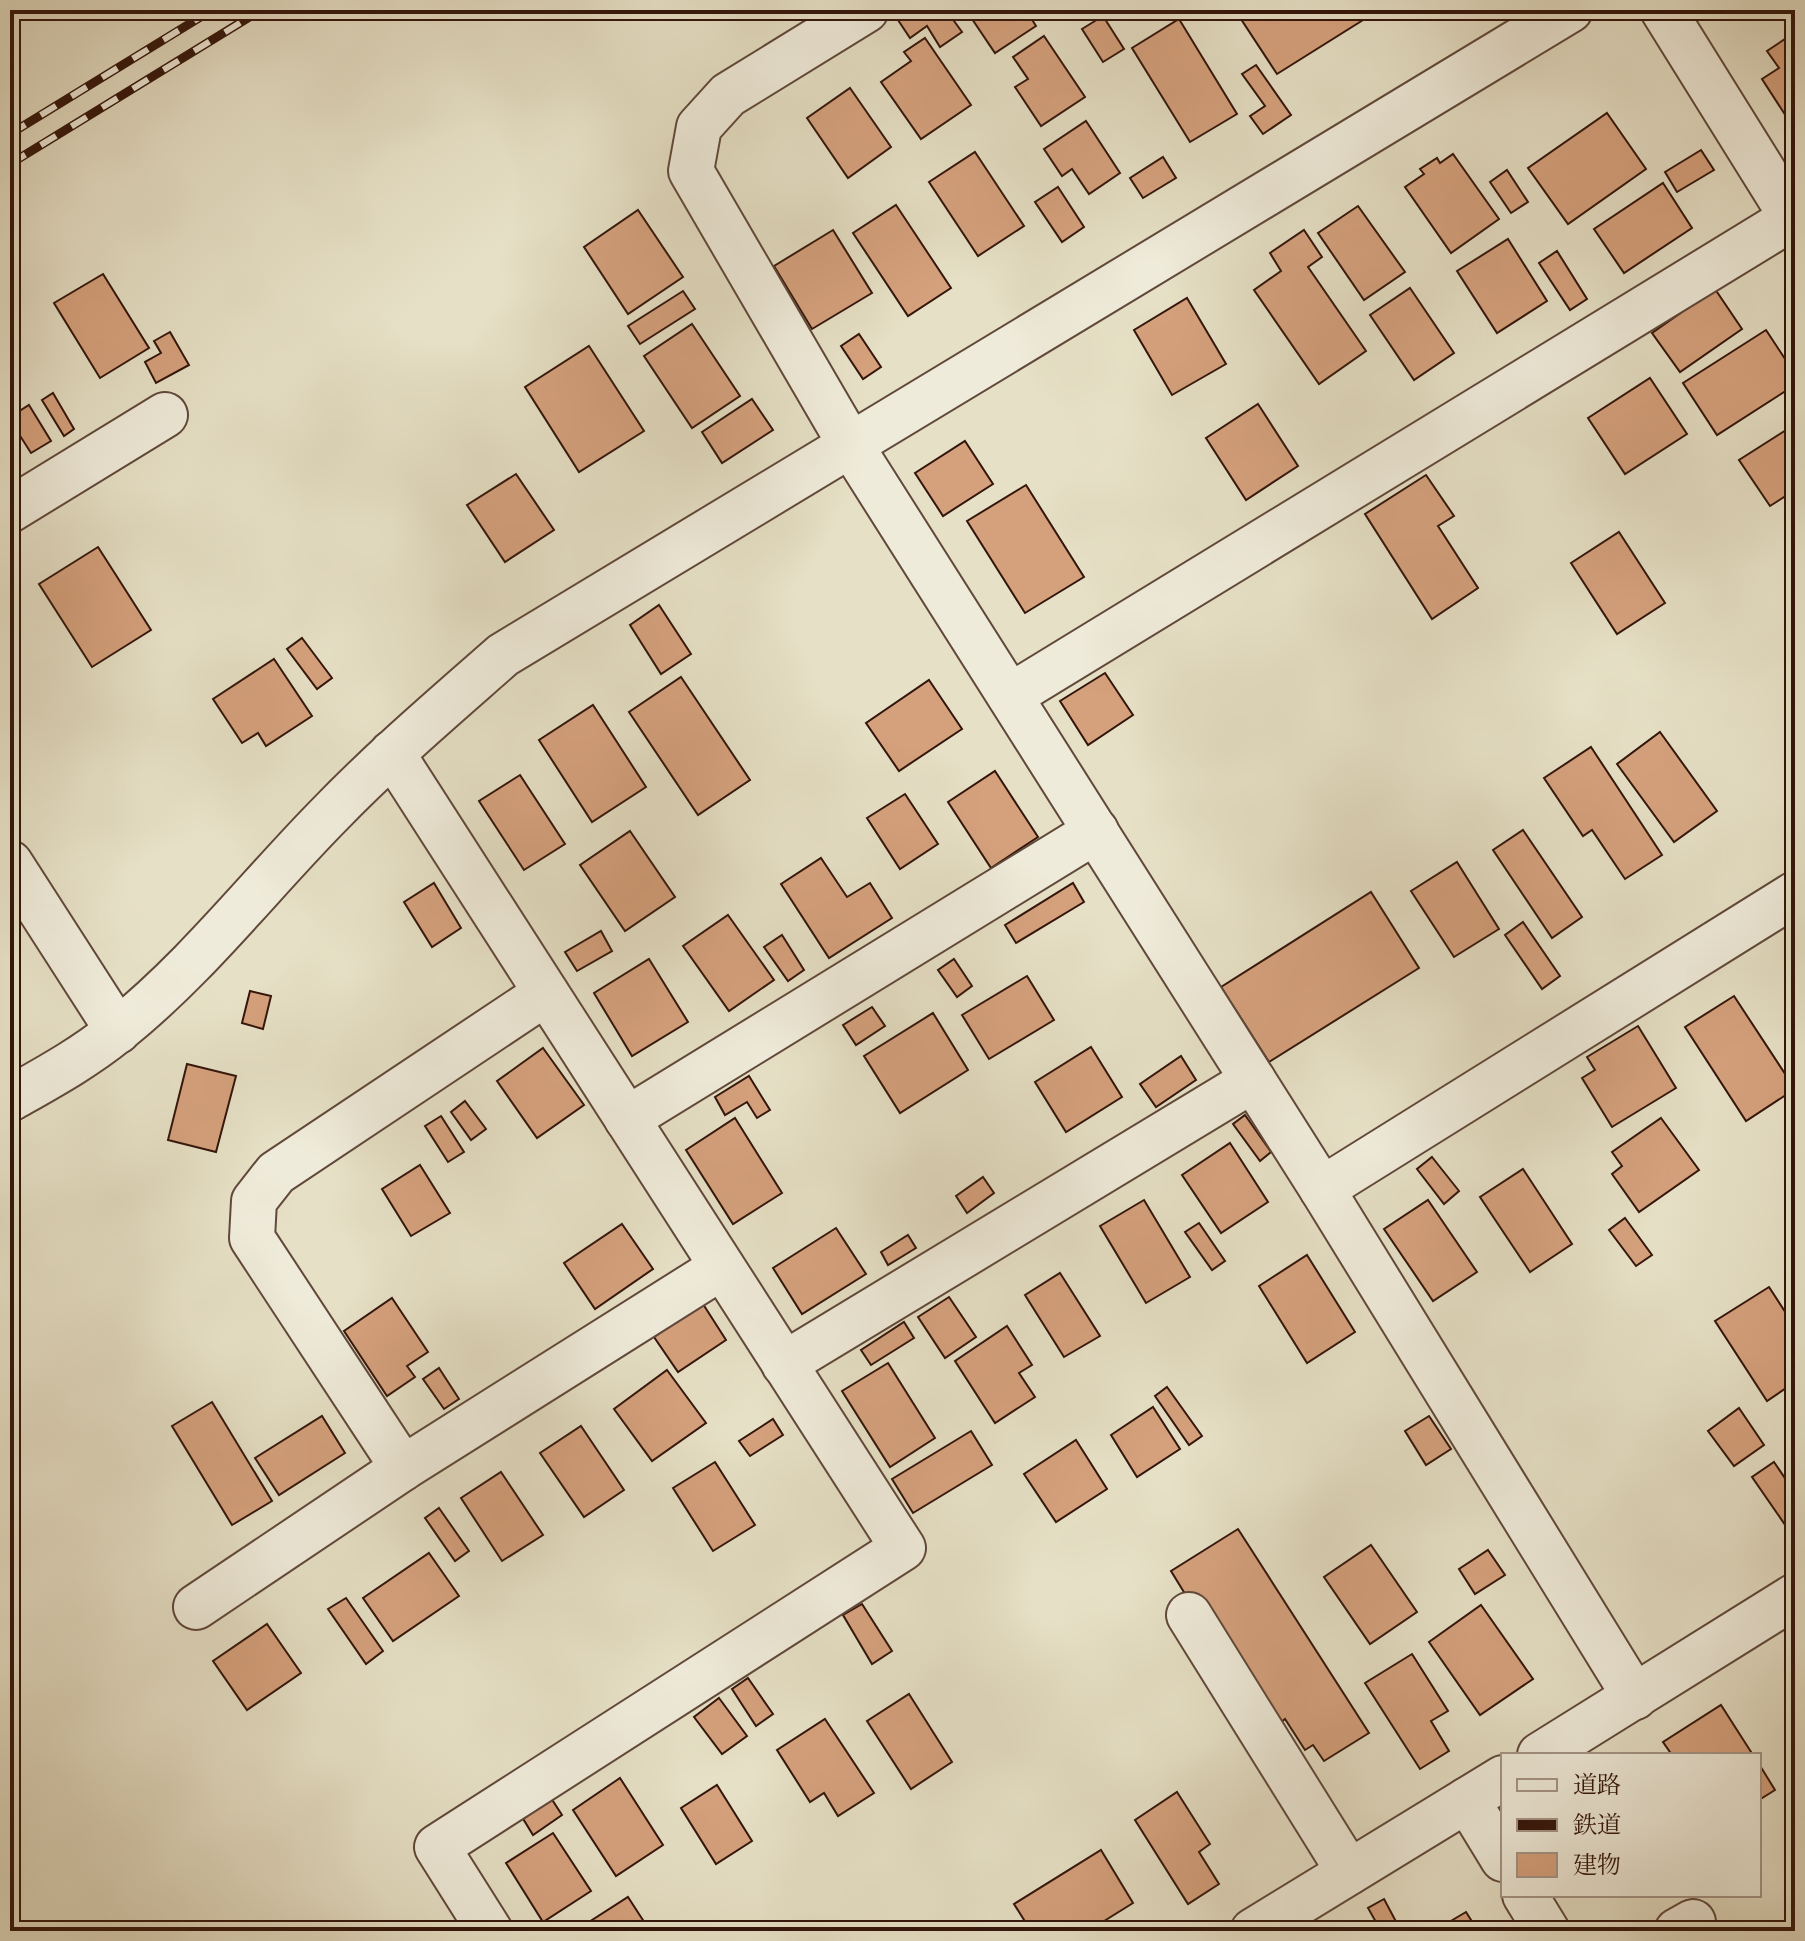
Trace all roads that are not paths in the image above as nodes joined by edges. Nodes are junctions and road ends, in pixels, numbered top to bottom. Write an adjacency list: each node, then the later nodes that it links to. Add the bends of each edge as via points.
1 (866, 10): 6 (street, via 728,95 699,127 691,171)
2 (1570, 10): 6 (street)
3 (1663, 10): 4 (street)
4 (1793, 220): 8 (street)
5 (165, 415): 7 (street)
6 (850, 444): 8 (street); 9 (street, via 503,655)
7 (10, 510)
8 (1010, 696): 10 (street)
9 (392, 753): 13 (street); 14 (street, via 178,976)
10 (1096, 831): 15 (street); 17 (street)
11 (10, 863): 14 (street)
12 (1795, 894): 18 (street)
13 (546, 993): 17 (street); 21 (street, via 276,1173 254,1201 252,1238)
14 (118, 1031): 16 (street)
15 (1253, 1080): 18 (street); 20 (street)
16 (10, 1099)
17 (627, 1119): 19 (street)
18 (1322, 1189): 25 (street)
19 (722, 1267): 20 (street); 21 (street)
20 (784, 1364): 31 (street, via 903,1548 437,1847)
21 (403, 1468): 23 (street)
22 (1795, 1596): 25 (street)
23 (196, 1607)
24 (1189, 1615): 29 (street)
25 (1635, 1697): 26 (street)
26 (1543, 1753)
27 (1485, 1789): 28 (street); 29 (street)
28 (1501, 1851)
29 (1349, 1872): 32 (street)
30 (1526, 1897): 33 (street)
31 (490, 1931)
32 (1253, 1931)
33 (1547, 1931)

